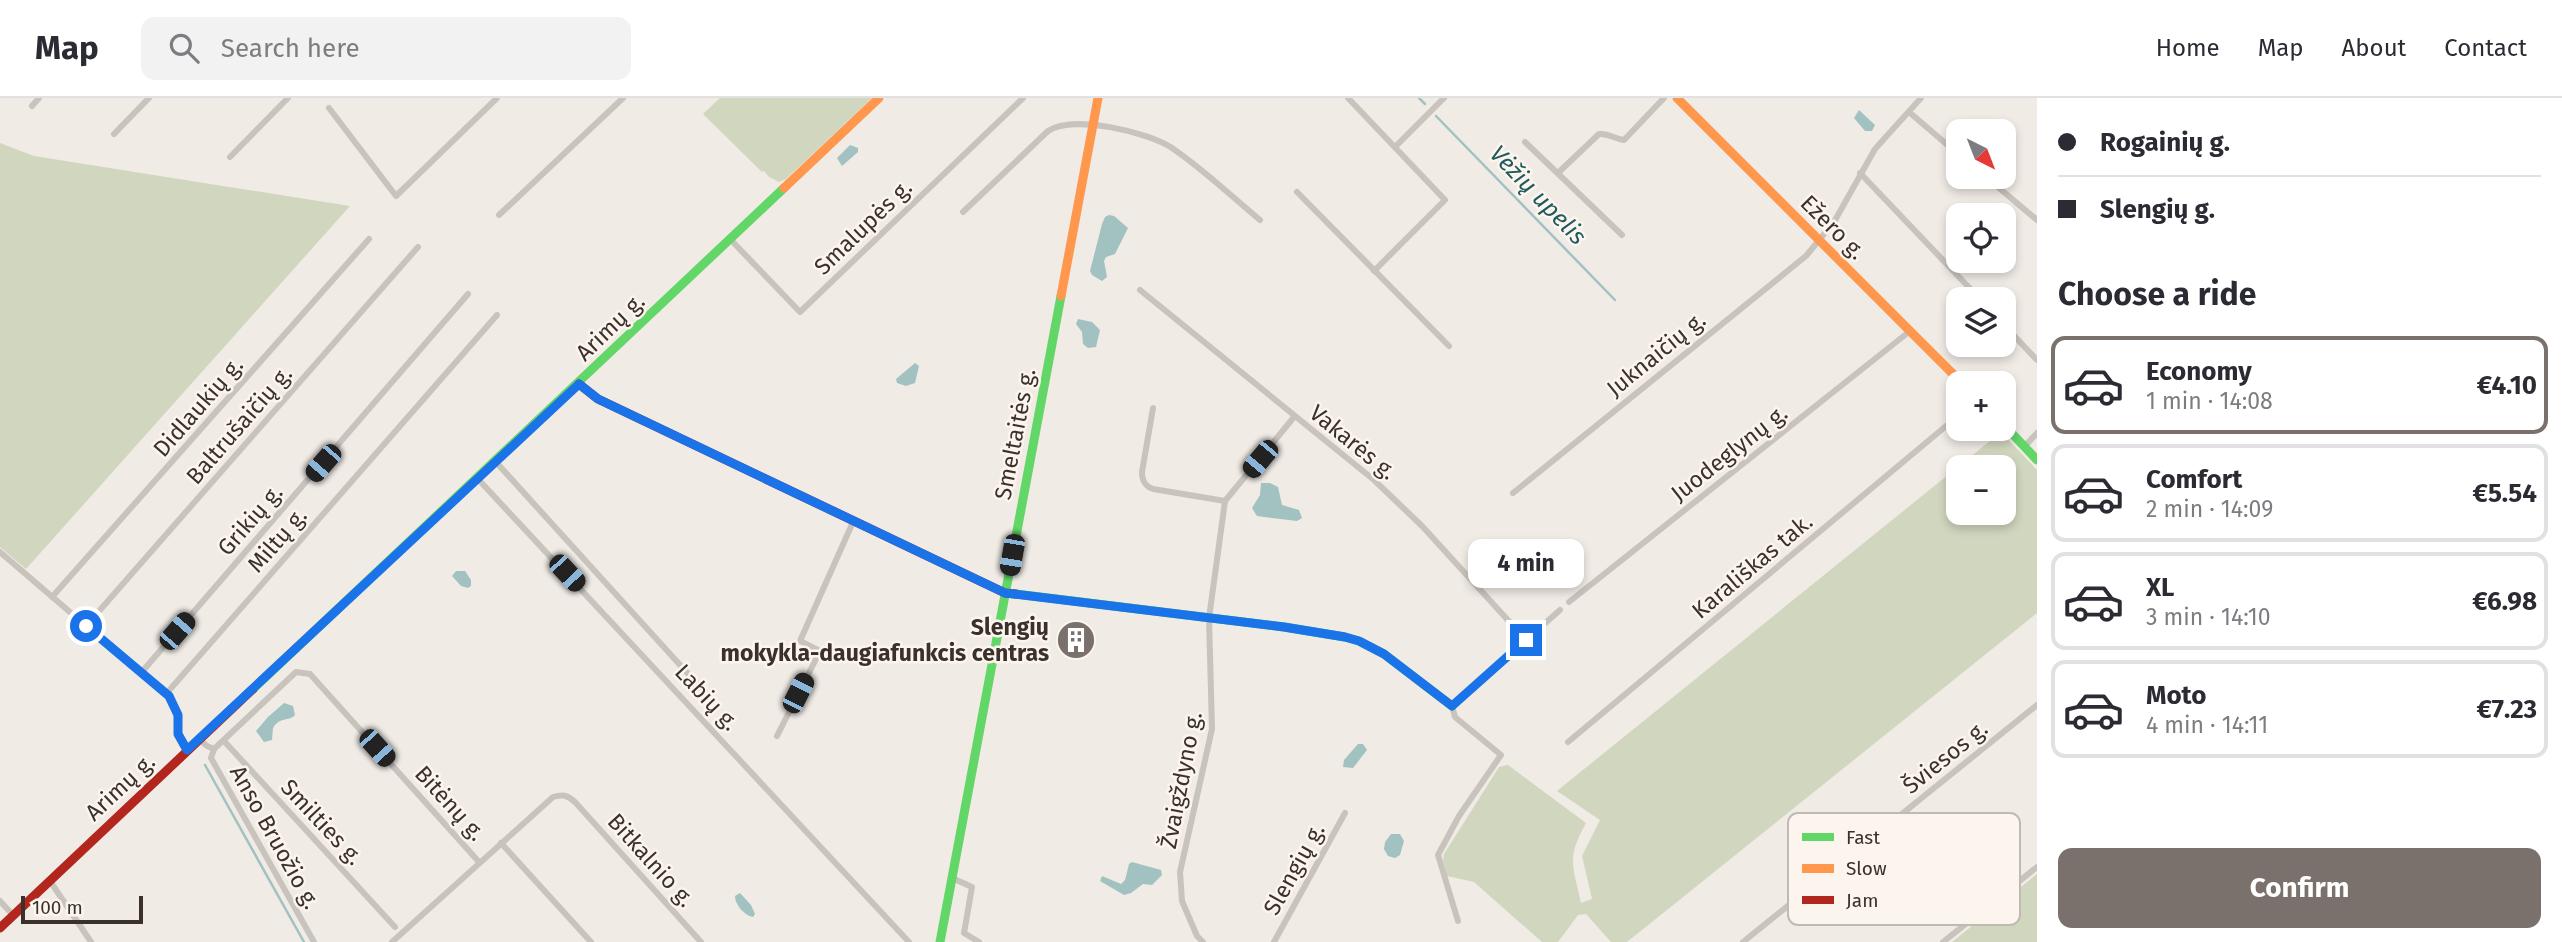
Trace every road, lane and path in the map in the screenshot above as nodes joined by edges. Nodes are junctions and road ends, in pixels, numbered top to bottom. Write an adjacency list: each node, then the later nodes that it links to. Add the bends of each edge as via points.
1 (39, 98): 14 (street)
2 (149, 98): 18 (street)
3 (288, 98): 22 (street)
4 (497, 98): 15 (street, via 396,196)
5 (623, 98): 28 (street)
6 (879, 98): 33 (main road, Arimų g.)
7 (1023, 98): 33 (street, Smalupės g., via 800,312)
8 (1098, 98): 17 (main road, Smeltaitės g.)
9 (1348, 98): 21 (street)
10 (1444, 98): 21 (street)
11 (1664, 98): 23 (street, via 1624,140 1599,134)
12 (1676, 98): 34 (main road, Ežero g.)
13 (1921, 98): 16 (street, Juknaičių g.)
14 (32, 106)
15 (329, 108)
16 (1909, 112): 20 (street); 24 (street, Juknaičių g.)
17 (1093, 124): 27 (street, via 1067,123 1051,129); 29 (street, via 1170,147); 60 (main road, Smeltaitės g.)
18 (114, 134)
19 (1525, 142): 23 (street)
20 (1946, 144)
21 (1395, 147): 36 (street, via 1444,200)
22 (230, 158)
23 (1559, 172): 31 (street)
24 (1860, 173): 34 (street, Juknaičių g.); 37 (street)
25 (2000, 189): 30 (street)
26 (1297, 191): 36 (street)
27 (963, 212)
28 (499, 215)
29 (1259, 220)
30 (2037, 220)
31 (1622, 235)
32 (369, 239): 61 (street, Didlaukių g.)
33 (730, 239): 46 (main road, Arimų g.)
34 (1820, 241): 41 (main road, Ežero g.); 56 (street, Juknaičių g.)
35 (418, 247): 65 (street, Baltrušaičių g.)
36 (1374, 271): 43 (street)
37 (1968, 287)
38 (1140, 290): 48 (street, Vakarės g.)
39 (468, 294): 67 (street, Grikių g.)
40 (497, 315): 68 (street, Miltų g.)
41 (1910, 331): 45 (main road, Ežero g.); 62 (street, Juodeglynų g.)
42 (2016, 338): 44 (street)
43 (1450, 346)
44 (2037, 360)
45 (1950, 371)
46 (579, 384): 54 (main road, Arimų g.); 58 (main road, via 598,399)
47 (1153, 408): 57 (street, via 1142,472 1145,484)
48 (1294, 416): 57 (street); 66 (street, Vakarės g., via 1374,480 1422,526)
49 (1946, 426): 75 (street, Karališkas tak.)
50 (2037, 433): 52 (street)
51 (2016, 437): 52 (main road)
52 (2025, 446): 53 (main road)
53 (2037, 460)
54 (495, 461): 55 (main road, Arimų g.); 69 (street)
55 (477, 478): 73 (main road, Arimų g.); 98 (street, Labių g.)
56 (1513, 493)
57 (1225, 501): 64 (street, Žvaigždyno g.)
58 (853, 522): 60 (main road); 72 (street, via 800,641 820,651)
59 (0, 552): 61 (street)
60 (1005, 593): 64 (main road); 83 (main road, Smeltaitės g.)
61 (52, 597): 65 (street)
62 (1569, 602)
63 (1560, 610): 66 (street)
64 (1209, 618): 71 (main road, via 1359,641); 101 (street, Žvaigždyno g., via 1212,729 1180,872 1182,901)
65 (86, 626): 67 (street)
66 (1526, 640): 71 (street)
67 (141, 673): 68 (street)
68 (166, 694): 77 (street, via 174,704 178,734)
69 (710, 698)
70 (2037, 705): 79 (street, Šviesos g.)
71 (1452, 706): 89 (street, via 1455,717 1501,755 1438,855)
72 (777, 736)
73 (199, 739): 76 (street); 77 (main road, Arimų g.)
74 (224, 741): 76 (street); 81 (street, Bitėnų g., via 296,672 310,674); 91 (street, Smilties g.)
75 (1568, 742)
76 (214, 749): 94 (street, Anso Bruožio g., via 211,758)
77 (187, 750): 84 (main road, Arimų g.)
78 (1345, 813): 102 (street, Slengių g.)
79 (1903, 813)
80 (501, 843): 81 (street); 96 (street); 97 (street, Bitkalnio g., via 553,797 566,795)
81 (479, 862): 95 (street)
82 (2037, 867): 85 (street)
83 (952, 878): 99 (main road, Smeltaitės g.); 100 (street, via 972,887 964,933)
84 (50, 881): 88 (main road, Arimų g.); 93 (street)
85 (2020, 881)
86 (0, 901): 88 (street)
87 (1788, 906): 103 (street, Šviesos g.)
88 (13, 915): 92 (main road, Arimų g.)
89 (1458, 922)
90 (1964, 925): 104 (street)
91 (395, 927)
92 (0, 928)
93 (91, 942)
94 (314, 942)
95 (392, 942)
96 (590, 942)
97 (701, 942)
98 (909, 942)
99 (940, 942)
100 (979, 942)
101 (1203, 942)
102 (1274, 942)
103 (1744, 942)
104 (1943, 942)

